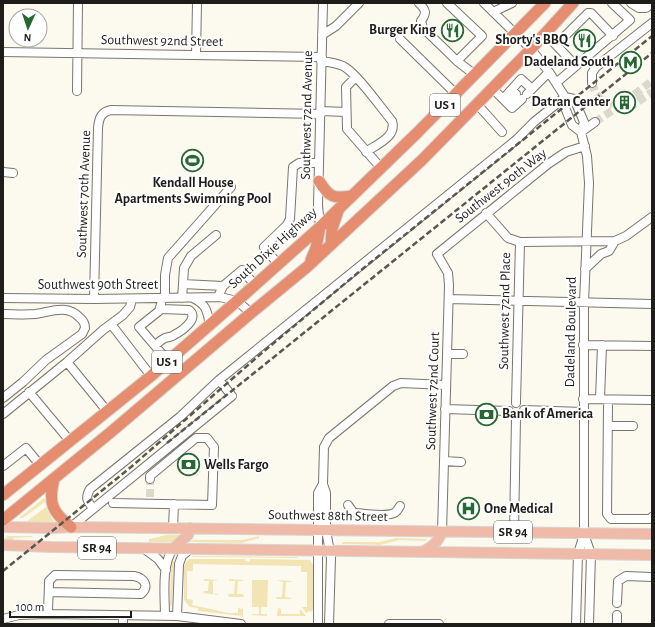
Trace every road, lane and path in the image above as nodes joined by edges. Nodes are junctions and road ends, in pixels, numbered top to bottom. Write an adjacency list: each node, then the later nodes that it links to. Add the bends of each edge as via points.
1 (78, 3): 24 (street)
2 (197, 3): 25 (street)
3 (323, 3): 18 (street, Southwest 72nd Avenue)
4 (359, 3): 18 (street, via 336,26)
5 (419, 3): 27 (street, via 425,9 425,16 421,22 423,28)
6 (447, 3): 27 (street, via 482,36)
7 (484, 3): 14 (street)
8 (544, 3): 17 (highway, South Dixie Highway / US 1)
9 (573, 3): 16 (highway, US 1)
10 (612, 3): 19 (street, via 630,20)
11 (631, 3): 12 (street, via 639,8 646,8)
12 (652, 3)
13 (509, 5): 14 (street)
14 (493, 12): 17 (street)
15 (652, 23): 34 (street, via 596,67 592,73)
16 (546, 33): 21 (street); 22 (highway, US 1)
17 (516, 34): 22 (street, Dadeland Boulevard); 31 (highway, South Dixie Highway / US 1)
18 (322, 35): 26 (street, Southwest 72nd Avenue)
19 (613, 36): 21 (street, via 589,13); 28 (street)
20 (400, 39): 38 (street)
21 (556, 45): 28 (street)
22 (531, 49): 29 (highway, US 1); 30 (street, Dadeland Boulevard)
23 (3, 52): 24 (street, Southwest 92nd Street)
24 (77, 53): 25 (street, Southwest 92nd Street); 37 (street)
25 (196, 55): 26 (street, Southwest 92nd Street)
26 (321, 59): 32 (street, Southwest 92nd Street, via 344,67); 43 (street, Southwest 72nd Avenue)
27 (457, 61): 31 (street)
28 (576, 66): 33 (street)
29 (510, 70): 35 (highway, US 1); 36 (street)
30 (549, 72): 33 (street, Dadeland Boulevard); 36 (street)
31 (475, 75): 38 (highway, South Dixie Highway / US 1)
32 (356, 77): 42 (street, via 346,87); 48 (street, Southwest 92nd Street, via 393,124 390,135)
33 (556, 83): 39 (street, Dadeland Boulevard)
34 (592, 83)
35 (492, 88): 40 (street); 41 (highway, US 1)
36 (524, 89): 40 (street); 40 (street, via 512,108)
37 (77, 91)
38 (456, 94): 50 (highway, South Dixie Highway / US 1)
39 (565, 98): 46 (street, Dadeland Boulevard, via 564,105 572,124); 46 (street, Dadeland Boulevard, via 574,99 577,104 584,122); 99 (street)
40 (505, 101)
41 (477, 104): 45 (street); 64 (highway, US 1, via 422,160)
42 (346, 112): 43 (street); 48 (street, via 346,129)
43 (321, 113): 49 (street, Southwest 72nd Avenue); 77 (street, Southwest 70th Avenue, via 111,110 102,114 98,128)
44 (595, 122): 46 (street)
45 (502, 132)
46 (581, 132): 47 (street, Dadeland Boulevard)
47 (585, 146): 57 (street, Southwest 90th Way, via 556,158); 61 (street, Dadeland Boulevard, via 589,183)
48 (366, 152): 50 (street)
49 (319, 163): 53 (street, Southwest 72nd Avenue); 66 (street, via 299,163 293,167 290,219 264,247)
50 (381, 168): 55 (highway, South Dixie Highway / US 1)
51 (3, 172): 52 (street)
52 (12, 172)
53 (319, 181): 55 (highway, via 331,196); 59 (street, Southwest 72nd Avenue)
54 (231, 187): 74 (street, via 168,258)
55 (352, 196): 56 (highway, South Dixie Highway / US 1)
56 (338, 209): 59 (highway, South Dixie Highway / US 1); 64 (highway, via 332,229)
57 (486, 213): 63 (street, Southwest 72nd Place, via 505,235); 65 (street, Southwest 90th Way)
58 (652, 217): 62 (street)
59 (320, 227): 66 (highway, South Dixie Highway / US 1); 67 (highway, via 319,241)
60 (216, 235): 69 (street, via 191,256 184,268)
61 (587, 241): 62 (street); 63 (street); 68 (street, Dadeland Boulevard)
62 (615, 241): 68 (street, via 609,251)
63 (520, 242): 81 (street, Southwest 72nd Place)
64 (331, 245): 67 (highway, US 1)
65 (437, 254): 79 (street, Southwest 72nd Court, via 448,273)
66 (278, 264): 70 (highway, South Dixie Highway / US 1)
67 (307, 267): 85 (highway, US 1)
68 (585, 269): 82 (street, Dadeland Boulevard)
69 (183, 284): 71 (street); 75 (street)
70 (255, 285): 71 (street, via 242,270); 80 (highway, South Dixie Highway / US 1)
71 (223, 286): 72 (street)
72 (218, 297): 76 (street, Southwest 90th Street); 80 (street, Southwest 90th Street)
73 (3, 298): 77 (street, Southwest 90th Street)
74 (163, 298): 75 (street, Southwest 90th Street); 78 (street, Southwest 90th Street); 84 (street)
75 (182, 298): 76 (street, Southwest 90th Street)
76 (193, 298): 88 (street, via 205,307)
77 (94, 299): 78 (street, Southwest 90th Street)
78 (132, 299): 87 (street, via 126,313)
79 (449, 300): 81 (street); 93 (street, Southwest 72nd Court)
80 (237, 301): 85 (street, Southwest 90th Street); 88 (highway, South Dixie Highway / US 1)
81 (519, 301): 82 (street); 107 (street, Southwest 72nd Place)
82 (584, 302): 83 (street); 89 (street, Dadeland Boulevard)
83 (652, 304)
84 (161, 309): 91 (street, via 139,327); 91 (street, via 189,310 193,317 174,335)
85 (251, 313): 123 (highway, US 1)
86 (3, 314): 97 (street, via 69,310 76,313 85,324 82,334 46,360)
87 (111, 324): 96 (street); 98 (street)
88 (210, 325): 95 (highway, South Dixie Highway / US 1)
89 (584, 345): 90 (street); 104 (street, Dadeland Boulevard)
90 (602, 345): 92 (street); 105 (street)
91 (155, 346): 95 (street)
92 (652, 346)
93 (447, 354): 94 (street); 101 (street, Southwest 72nd Court)
94 (463, 354)
95 (168, 361): 98 (highway, South Dixie Highway / US 1)
96 (67, 362): 100 (street); 111 (street)
97 (30, 376): 100 (street); 103 (street)
98 (151, 376): 111 (highway, South Dixie Highway / US 1)
99 (219, 380): 130 (street, via 181,416 90,489 86,495); 130 (street, via 232,396)
100 (38, 385): 102 (street)
101 (446, 386): 109 (street, Southwest 72nd Court); 137 (street, via 401,383 393,386 328,438 324,447 323,484 318,493)
102 (29, 392): 114 (street); 118 (street)
103 (3, 398)
104 (583, 399): 105 (street); 113 (street, Dadeland Boulevard)
105 (600, 400): 106 (street)
106 (652, 400)
107 (516, 403): 110 (street); 112 (street, via 510,406)
108 (608, 406): 116 (street)
109 (445, 409): 112 (street); 119 (street, Southwest 72nd Court)
110 (524, 410): 113 (street); 115 (street, via 521,417)
111 (107, 411): 118 (highway, South Dixie Highway / US 1)
112 (508, 411): 115 (street)
113 (583, 412): 140 (street, Dadeland Boulevard)
114 (3, 414)
115 (516, 418): 139 (street)
116 (608, 426): 117 (street); 131 (street, via 607,514 611,519)
117 (633, 426)
118 (70, 441): 121 (highway, South Dixie Highway / US 1)
119 (444, 462): 120 (street); 138 (street, Southwest 72nd Court)
120 (461, 462)
121 (40, 465): 122 (street, via 26,448); 125 (highway, South Dixie Highway / US 1)
122 (3, 466)
123 (54, 479): 132 (highway, US 1); 134 (highway, via 51,491 52,504 60,518)
124 (150, 479): 127 (street, via 150,476 196,438 207,438 214,447 212,505)
125 (3, 495)
126 (113, 503): 127 (street, via 150,500)
127 (174, 504): 135 (street)
128 (348, 505): 129 (street, via 356,514 393,514)
129 (400, 506)
130 (93, 508): 134 (street)
131 (652, 517)
132 (3, 520)
133 (3, 526): 134 (main road, Southwest 88th Street / SR 94)
134 (71, 527): 135 (main road, Southwest 88th Street / SR 94)
135 (173, 528): 136 (main road, Southwest 88th Street / SR 94)
136 (190, 528): 137 (main road, Southwest 88th Street / SR 94); 144 (main road, via 188,535)
137 (322, 530): 138 (main road, Southwest 88th Street / SR 94); 146 (street); 147 (street)
138 (442, 532): 139 (main road, Southwest 88th Street / SR 94); 148 (main road, via 434,545)
139 (514, 532): 140 (main road, Southwest 88th Street / SR 94)
140 (584, 534): 141 (main road, Southwest 88th Street / SR 94); 149 (street, Dadeland Boulevard); 150 (street, Dadeland Boulevard)
141 (652, 534)
142 (3, 545): 143 (main road, SR 94)
143 (143, 548): 144 (main road, SR 94); 152 (street, via 158,558)
144 (173, 549): 145 (main road, SR 94); 152 (street)
145 (190, 549): 146 (main road, SR 94); 159 (street, via 182,556 179,564)
146 (319, 550): 147 (main road, SR 94); 163 (street)
147 (330, 550): 148 (main road, SR 94); 164 (street)
148 (423, 552): 149 (main road, SR 94)
149 (578, 554): 150 (main road, SR 94); 168 (street, Dadeland Boulevard)
150 (591, 554): 151 (main road, SR 94); 169 (street)
151 (652, 555)
152 (166, 570): 158 (street)
153 (652, 577): 155 (street, via 626,576 618,581)
154 (48, 592): 154 (street, via 49,581 54,575 134,576 144,581 145,586 141,594); 156 (street)
155 (617, 603)
156 (48, 614): 160 (street, via 19,614); 161 (street)
157 (617, 615): 170 (street)
158 (165, 616): 159 (street); 161 (street)
159 (177, 616): 162 (street)
160 (3, 619)
161 (123, 620)
162 (241, 624)
163 (318, 624)
164 (329, 624)
165 (389, 624): 166 (street)
166 (395, 624): 167 (street)
167 (439, 624)
168 (576, 624)
169 (590, 624)
170 (617, 624)

